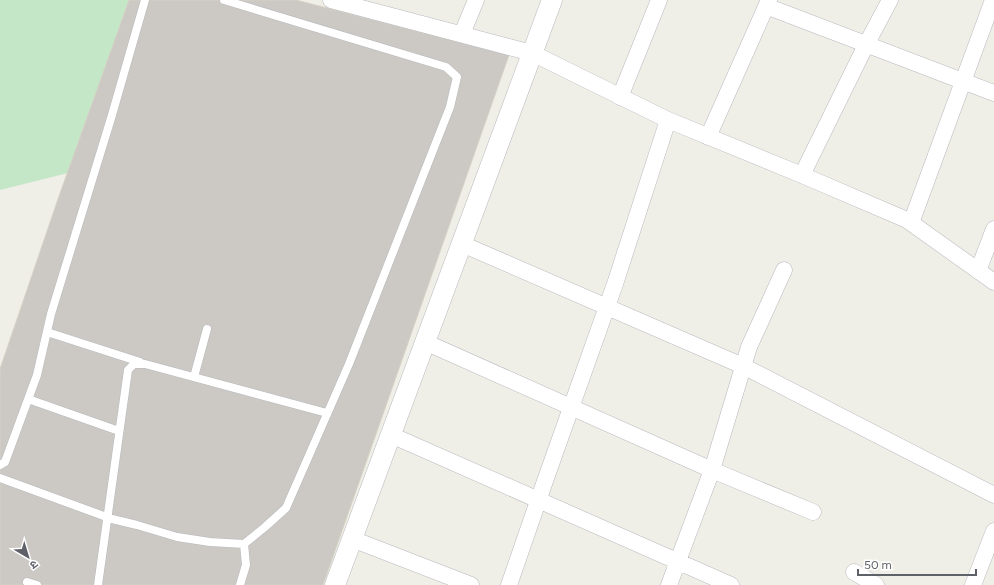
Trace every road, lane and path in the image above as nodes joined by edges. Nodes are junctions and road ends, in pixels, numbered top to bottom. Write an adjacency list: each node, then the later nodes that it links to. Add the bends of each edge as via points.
1 (145, 0): 28 (lane)
2 (224, 0): 35 (lane, via 446,67 457,77 450,107 349,364)
3 (331, 0): 10 (street)
4 (476, 0): 11 (street)
5 (552, 0): 13 (street)
6 (659, 0): 16 (street)
7 (890, 0): 12 (street)
8 (993, 0): 14 (street)
9 (767, 3): 12 (street); 18 (street)
10 (367, 5): 11 (street)
11 (462, 34): 13 (street)
12 (866, 45): 14 (street); 19 (street)
13 (532, 53): 16 (street); 22 (street)
14 (963, 81): 15 (street); 20 (street)
15 (994, 93)
16 (620, 97): 17 (street)
17 (668, 120): 18 (street); 26 (street)
18 (708, 136): 19 (street)
19 (802, 175): 20 (street)
20 (910, 223): 24 (street)
21 (994, 229): 24 (street)
22 (462, 244): 26 (street); 29 (street)
23 (784, 270): 31 (street)
24 (978, 270): 25 (street)
25 (994, 282)
26 (607, 307): 31 (street); 34 (street)
27 (207, 329): 32 (lane)
28 (46, 332): 30 (lane); 33 (lane)
29 (425, 342): 34 (street); 37 (street)
30 (145, 364): 32 (lane); 36 (lane, via 134,364 128,370)
31 (743, 366): 39 (street); 41 (street)
32 (194, 377): 35 (lane)
33 (28, 399): 36 (lane); 38 (lane, via 5,462)
34 (571, 407): 39 (street); 42 (street)
35 (327, 413): 47 (lane, via 286,508)
36 (119, 431): 44 (lane)
37 (390, 435): 42 (street); 46 (street)
38 (0, 465)
39 (712, 470): 43 (street); 48 (street)
40 (0, 478): 44 (lane)
41 (994, 495)
42 (538, 500): 48 (street); 56 (street)
43 (813, 512)
44 (107, 517): 47 (lane, via 177,537); 52 (lane)
45 (994, 531): 60 (street)
46 (352, 539): 54 (street); 55 (street)
47 (244, 544): 53 (lane, via 246,565)
48 (678, 562): 57 (street); 58 (street)
49 (854, 572): 59 (street)
50 (27, 582): 51 (lane)
51 (37, 585)
52 (98, 585)
53 (240, 585)
54 (335, 585)
55 (471, 585)
56 (509, 585)
57 (669, 585)
58 (731, 585)
59 (876, 585)
60 (973, 585)

